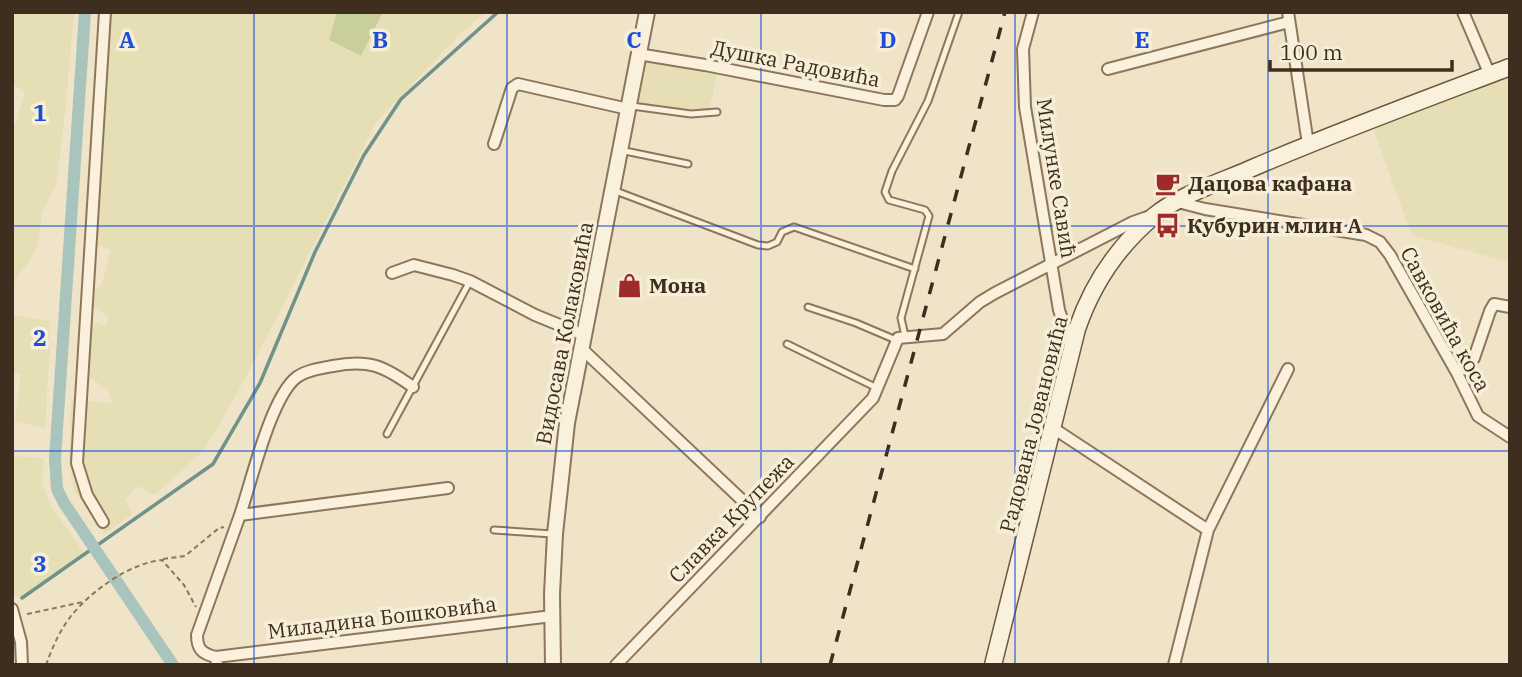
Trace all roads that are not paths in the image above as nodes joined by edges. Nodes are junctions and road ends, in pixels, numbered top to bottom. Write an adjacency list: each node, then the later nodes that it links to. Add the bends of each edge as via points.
1 (105, 12): 41 (street, via 77,463 87,495)
2 (647, 12): 8 (street, Видосава Колаковића)
3 (928, 12): 8 (street, Душка Радовића, via 895,100)
4 (959, 12): 22 (lane, via 928,102 885,192 889,200 925,210 929,216)
5 (1033, 12): 21 (street, Милунке Савић, via 1023,49 1025,107)
6 (1463, 12): 11 (street)
7 (1289, 17): 10 (street); 15 (street)
8 (638, 54): 12 (street, Видосава Колаковића)
9 (1510, 68): 11 (main road, Радована Јовановића)
10 (1108, 69)
11 (1490, 75): 15 (main road, Радована Јовановића)
12 (628, 107): 13 (lane); 14 (street, via 518,84 512,88); 16 (street, Видосава Колаковића)
13 (717, 112)
14 (494, 144)
15 (1308, 144): 19 (main road, Радована Јовановића)
16 (620, 150): 17 (lane); 18 (street, Видосава Колаковића)
17 (688, 164)
18 (612, 190): 22 (lane, via 758,245 777,243 782,232 794,227); 28 (street, Видосава Колаковића)
19 (1178, 202): 20 (main road, Радована Јовановића); 32 (street, Савковића коса, via 1366,235 1380,242)
20 (1156, 215): 21 (street, via 1133,222); 30 (main road, Радована Јовановића, via 1099,278)
21 (1052, 265): 27 (street, via 980,302 943,334); 30 (street, Милунке Савић, via 1059,310)
22 (915, 270): 27 (lane)
23 (392, 273): 24 (street, via 414,265)
24 (470, 281): 28 (street); 33 (lane)
25 (807, 307): 27 (lane)
26 (1510, 307): 32 (street, via 1494,304 1474,358)
27 (900, 338): 34 (street)
28 (582, 341): 39 (street); 44 (street, Видосава Колаковића)
29 (787, 344): 34 (lane)
30 (1072, 348): 35 (main road, Радована Јовановића)
31 (1288, 369): 43 (street)
32 (1457, 373): 37 (street, Савковића коса, via 1478,416)
33 (413, 387): 36 (lane); 40 (street, via 391,371 366,362 297,377 285,390 270,423)
34 (875, 393): 39 (street, Славка Крупежа)
35 (1053, 428): 43 (street); 51 (main road, Радована Јовановића)
36 (387, 434)
37 (1510, 437)
38 (449, 488): 40 (street)
39 (760, 517): 50 (street, Славка Крупежа)
40 (239, 520): 47 (street, via 197,635 200,650)
41 (103, 522)
42 (494, 530): 44 (lane)
43 (1208, 530): 52 (street)
44 (555, 534): 46 (street, Видосава Колаковића)
45 (12, 609): 48 (street)
46 (552, 615): 47 (street, Миладина Бошковића); 49 (street, Видосава Колаковића)
47 (216, 661)
48 (22, 665)
49 (553, 665)
50 (616, 665)
51 (993, 665)
52 (1174, 665)

